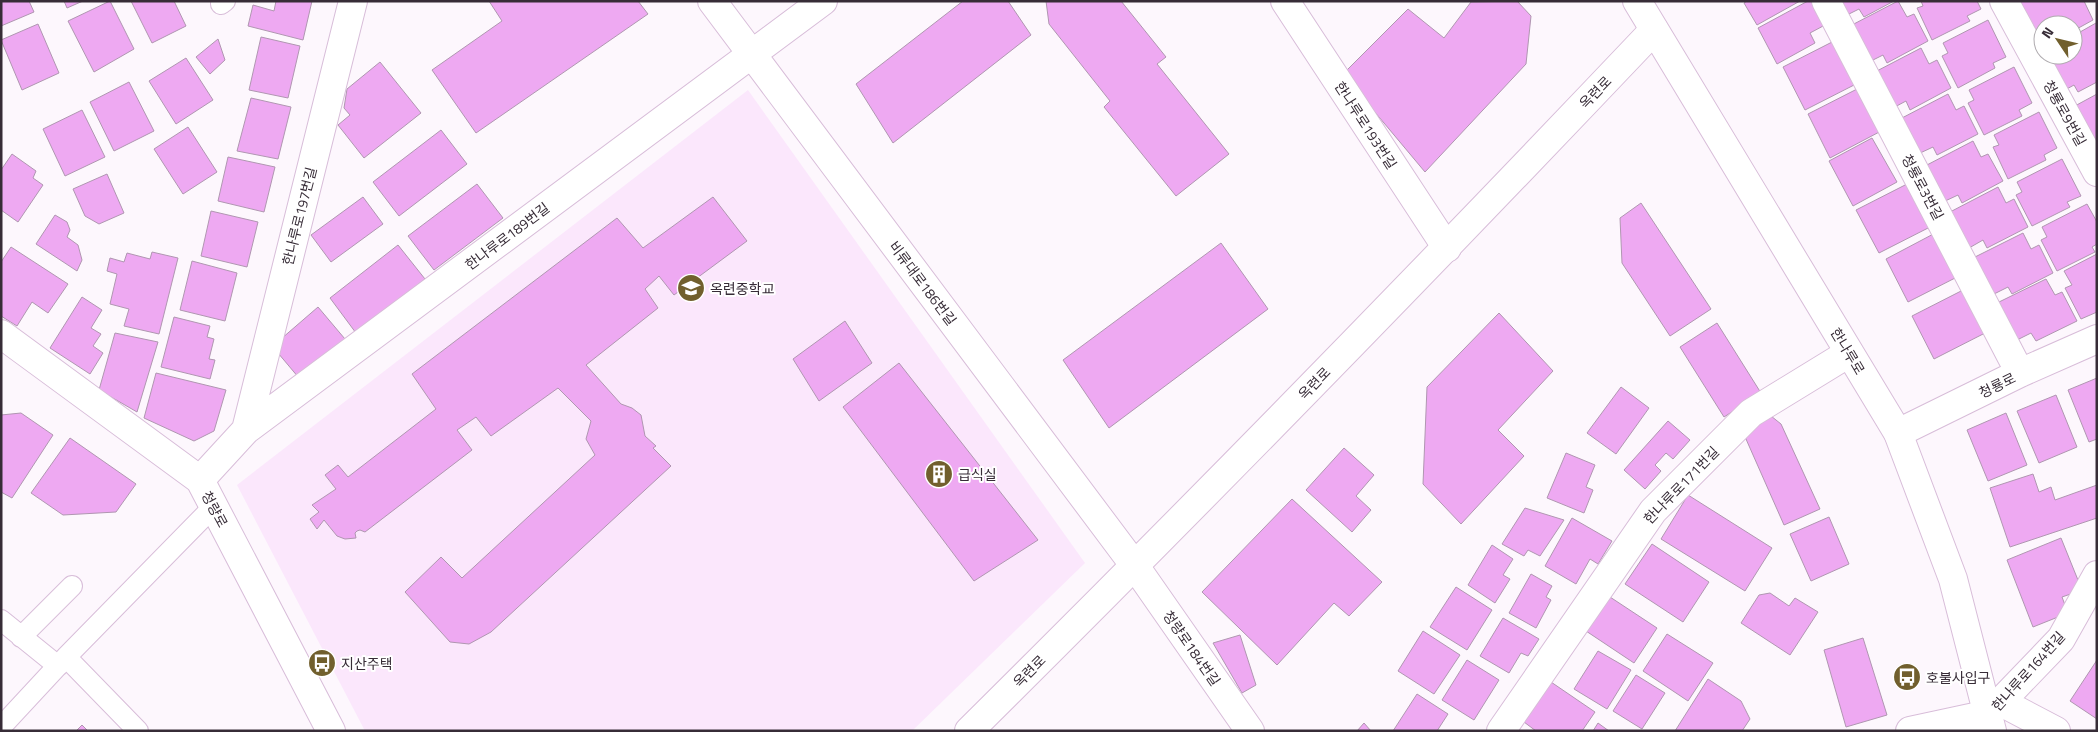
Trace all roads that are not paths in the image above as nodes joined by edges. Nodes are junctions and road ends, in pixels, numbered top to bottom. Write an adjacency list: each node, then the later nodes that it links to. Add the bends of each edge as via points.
1 (353, 1): 16 (street, 한나루로197번길)
2 (712, 1): 9 (street, 비류대로186번길)
3 (823, 1): 9 (street, 한나루로189번길)
4 (1285, 1): 11 (street, 한나루로193번길)
5 (1636, 1): 8 (street, 한나루로)
6 (1826, 1): 15 (street, 청룡로3번길)
7 (2004, 1): 10 (street, 청룡로9번길)
8 (1654, 30): 11 (street, 옥련로); 14 (street, 한나루로)
9 (751, 54): 16 (street, 한나루로189번길); 20 (street, 비류대로186번길)
10 (2097, 172)
11 (1447, 248): 20 (street, 옥련로)
12 (1, 334): 18 (street, 청량로)
13 (2097, 339): 15 (street, 청룡로)
14 (1849, 353): 17 (street, 한나루로); 32 (street, 한나루로171번길, via 1751,413 1653,510)
15 (2020, 373): 17 (street, 청룡로)
16 (246, 430): 18 (street, 한나루로189번길)
17 (1898, 433): 26 (street, 한나루로, via 1953,579)
18 (200, 480): 19 (street, 청량로)
19 (214, 506): 25 (lane); 29 (street, 청량로)
20 (1135, 566): 30 (street, 옥련로); 31 (street, 청량로184번길)
21 (2097, 574): 26 (street, 한나루로164번길, via 2061,639)
22 (72, 586): 24 (lane)
23 (1, 620): 24 (lane)
24 (21, 637): 25 (lane)
25 (62, 661): 27 (lane); 28 (lane)
26 (1994, 716): 33 (street); 34 (street)
27 (1, 727)
28 (138, 731)
29 (331, 731)
30 (969, 731)
31 (1250, 731)
32 (1501, 731)
33 (1910, 731)
34 (2056, 731)

